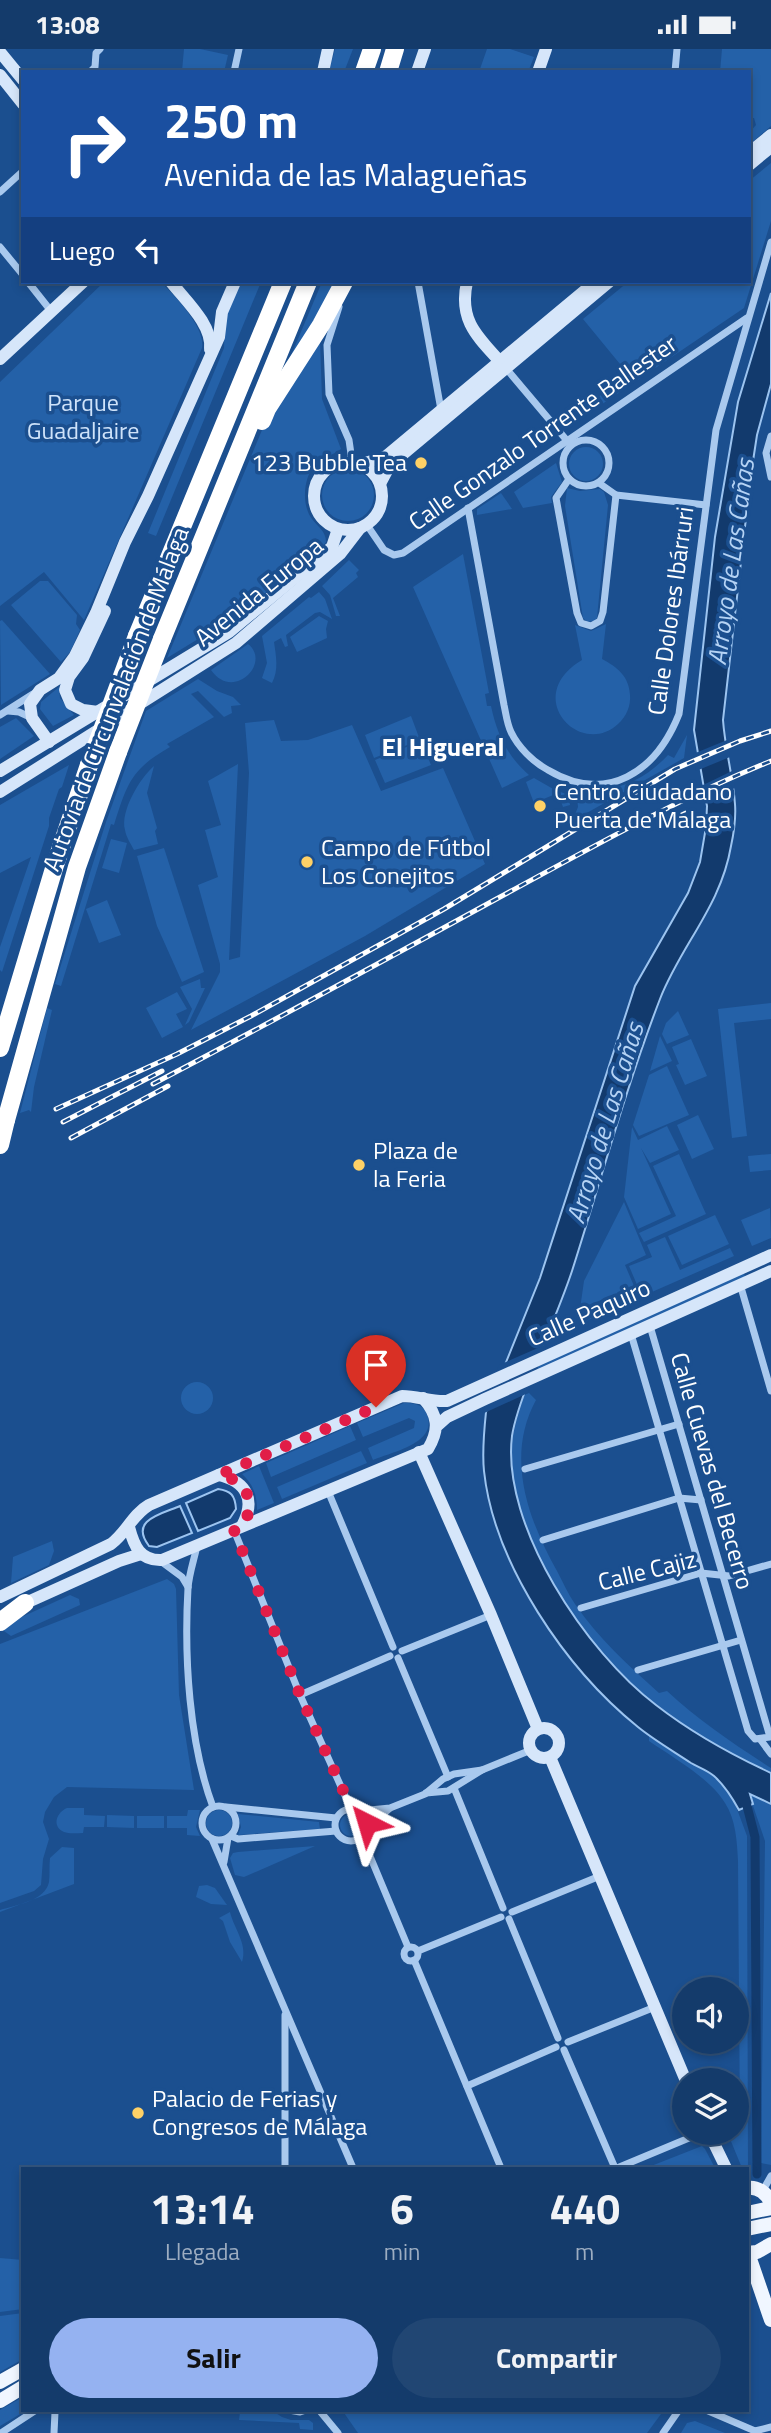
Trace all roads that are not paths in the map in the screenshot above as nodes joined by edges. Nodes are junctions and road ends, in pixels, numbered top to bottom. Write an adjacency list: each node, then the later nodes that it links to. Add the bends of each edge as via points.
1 (239, 49): 11 (street)
2 (328, 49): 12 (main road)
3 (372, 49): 13 (highway)
4 (395, 49): 14 (highway)
5 (425, 49): 15 (main road)
6 (546, 49): 16 (main road)
7 (677, 49): 17 (street)
8 (96, 50): 10 (street)
9 (0, 52): 19 (main road)
10 (92, 70)
11 (234, 70)
12 (323, 70)
13 (365, 70)
14 (389, 70)
15 (418, 70)
16 (539, 70)
17 (675, 70)
18 (0, 75): 20 (main road)
19 (21, 78)
20 (21, 101)
21 (771, 135): 23 (main road)
22 (771, 147): 24 (main road)
23 (751, 151)
24 (751, 163)
25 (21, 173): 26 (street)
26 (0, 192)
27 (771, 242): 43 (street, Calle Dolores Ibárruri)
28 (0, 247): 29 (street)
29 (21, 273)
30 (30, 284): 42 (street)
31 (81, 284): 42 (main road)
32 (173, 284): 45 (main road, via 206,327 211,339)
33 (234, 284): 45 (main road)
34 (282, 284): 70 (highway, Autovía de Circunvalación de Málaga, bridge, via 137,636 89,765)
35 (307, 284): 55 (highway, Autovía de Circunvalación de Málaga)
36 (344, 284): 55 (highway, via 267,409 243,464)
37 (344, 284): 50 (street, via 327,345 329,394)
38 (418, 284): 47 (street)
39 (467, 284): 46 (main road, via 464,305 469,325)
40 (593, 284): 46 (main road)
41 (606, 284): 46 (main road)
42 (51, 311): 44 (main road)
43 (747, 318): 49 (street, Calle Gonzalo Torrente Ballester); 58 (street, Calle Dolores Ibárruri, via 716,430)
44 (0, 359)
45 (208, 360): 57 (main road)
46 (503, 365): 47 (main road); 49 (street); 53 (main road, via 389,467)
47 (441, 409): 50 (main road, via 385,457)
48 (771, 436): 51 (street, via 766,453)
49 (569, 443): 52 (street, via 563,458); 54 (street, via 584,440 603,448 609,467); 59 (street, Calle Gonzalo Torrente Ballester)
50 (357, 463): 53 (main road); 61 (main road, via 328,467 314,488 317,512)
51 (771, 477)
52 (569, 479): 54 (street, via 586,487); 56 (street, via 556,498 577,613 581,623 591,626 603,613)
53 (381, 482): 60 (main road, via 380,510)
54 (599, 483): 56 (street)
55 (222, 490): 71 (highway, Autovía de Circunvalación de Málaga, bridge, via 77,867)
56 (616, 495): 58 (street)
57 (148, 496): 62 (main road, via 75,656 59,678); 63 (main road, via 99,627 65,690 71,704)
58 (706, 505): 59 (street, Calle Dolores Ibárruri, via 680,705 672,732 650,761 628,777 590,786 562,779 540,765 511,732)
59 (468, 508): 60 (street, Calle Gonzalo Torrente Ballester, via 394,555)
60 (363, 527): 61 (main road); 67 (main road, Avenida Europa, via 340,554 236,643)
61 (338, 529): 63 (main road, Avenida Europa, via 332,547 240,624)
62 (40, 690): 64 (street); 65 (main road, via 30,703)
63 (98, 712): 66 (main road, Avenida Europa)
64 (4, 713): 65 (street, via 19,712)
65 (32, 718): 66 (main road)
66 (49, 742): 67 (main road); 68 (main road, Avenida Europa)
67 (72, 747): 69 (main road, Avenida Europa)
68 (0, 771)
69 (0, 792)
70 (0, 1048)
71 (0, 1145)
72 (771, 1255): 78 (main road, Calle Paquiro, via 447,1401)
73 (771, 1271): 74 (main road, Calle Paquiro)
74 (740, 1284): 75 (main road, Calle Paquiro); 77 (street)
75 (650, 1326): 76 (main road, Calle Paquiro); 79 (street, Calle Cuevas del Becerro)
76 (631, 1334): 80 (main road, Calle Paquiro); 81 (street, Calle Cuevas del Becerro)
77 (771, 1391)
78 (422, 1398): 80 (main road, via 433,1409); 84 (main road, Calle Paquiro, via 402,1396)
79 (679, 1424): 81 (street); 87 (street, Calle Cuevas del Becerro)
80 (438, 1425): 82 (main road, via 428,1448)
81 (659, 1429): 83 (street); 86 (street, Calle Cuevas del Becerro)
82 (419, 1452): 85 (main road); 102 (main road)
83 (525, 1469)
84 (219, 1475): 88 (main road, Calle Paquiro, via 139,1511); 89 (main road, via 231,1478 247,1494 248,1515)
85 (328, 1491): 89 (main road); 106 (street, via 393,1647 390,1651)
86 (679, 1498): 87 (street); 90 (street); 95 (street, Calle Cuevas del Becerro)
87 (701, 1500): 96 (street, Calle Cuevas del Becerro)
88 (130, 1527): 92 (main road); 98 (main road, Calle Paquiro, via 111,1544)
89 (238, 1528): 91 (main road); 108 (street)
90 (543, 1540)
91 (197, 1546): 93 (main road); 97 (street)
92 (141, 1554): 93 (main road); 99 (main road)
93 (159, 1560): 97 (street)
94 (771, 1564): 96 (street, Calle Cajiz)
95 (701, 1573): 96 (street, Calle Cajiz); 100 (street, Calle Cajiz); 105 (street, Calle Cuevas del Becerro)
96 (723, 1575): 104 (street, Calle Cuevas del Becerro)
97 (188, 1587): 119 (street, via 190,1688 204,1782)
98 (0, 1597)
99 (25, 1603): 101 (main road); 103 (highway)
100 (581, 1608)
101 (0, 1614)
102 (491, 1615): 106 (street); 109 (main road)
103 (0, 1622)
104 (741, 1640): 105 (street); 110 (street, Calle Cuevas del Becerro)
105 (722, 1645): 107 (street); 111 (street, Calle Cuevas del Becerro, via 748,1731)
106 (397, 1655): 108 (street); 116 (street)
107 (638, 1670)
108 (300, 1695): 121 (street)
109 (538, 1730): 112 (main road, via 530,1740); 114 (main road, via 550,1729 558,1737 559,1747)
110 (771, 1737): 111 (street, Calle Cuevas del Becerro)
111 (760, 1739): 113 (street, Calle Cuevas del Becerro)
112 (531, 1749): 114 (main road, via 540,1757); 115 (street)
113 (771, 1754)
114 (550, 1757): 131 (main road)
115 (482, 1770): 116 (street); 117 (street)
116 (448, 1777): 118 (street)
117 (454, 1788): 118 (street); 132 (street, via 503,1908 508,1907)
118 (425, 1794): 122 (street)
119 (213, 1807): 120 (street); 129 (street, via 204,1814 202,1824)
120 (226, 1807): 124 (street); 127 (street, via 236,1820)
121 (351, 1808): 123 (street); 124 (street)
122 (390, 1808): 123 (street); 125 (street)
123 (360, 1811): 125 (street)
124 (336, 1818): 126 (street)
125 (367, 1829): 128 (street)
126 (336, 1831): 127 (street); 128 (street, via 348,1841)
127 (230, 1837): 129 (street); 130 (street)
128 (362, 1837): 133 (street)
129 (212, 1839): 130 (street)
130 (224, 1863): 137 (street)
131 (600, 1876): 132 (street); 136 (main road)
132 (507, 1916): 134 (street); 138 (street, via 558,2038 565,2038)
133 (408, 1947): 134 (street); 135 (street, via 404,1956)
134 (418, 1951): 135 (street)
135 (414, 1960): 140 (street)
136 (655, 2007): 138 (street); 139 (main road)
137 (285, 2010): 143 (street); 144 (street)
138 (562, 2047): 140 (street); 146 (street)
139 (681, 2068)
140 (467, 2086): 145 (street)
141 (672, 2145): 147 (street)
142 (715, 2145): 148 (main road)
143 (285, 2167)
144 (353, 2167)
145 (501, 2167)
146 (616, 2167)
147 (618, 2167)
148 (726, 2167)
149 (771, 2176): 151 (street)
150 (749, 2187): 151 (main road)
151 (769, 2200): 152 (main road)
152 (749, 2212)
153 (771, 2224): 154 (main road)
154 (749, 2229)
155 (771, 2244): 156 (main road)
156 (749, 2253)
157 (749, 2259): 158 (main road)
158 (771, 2321)
159 (21, 2370): 160 (main road)
160 (0, 2382)
161 (21, 2389): 162 (main road)
162 (0, 2401)
163 (33, 2412): 170 (street)
164 (53, 2412): 171 (street)
165 (321, 2412): 172 (street)
166 (678, 2412): 173 (street)
167 (710, 2412): 169 (street)
168 (771, 2427): 169 (street)
169 (754, 2432)
170 (1, 2433)
171 (54, 2433)
172 (338, 2433)
173 (663, 2433)

